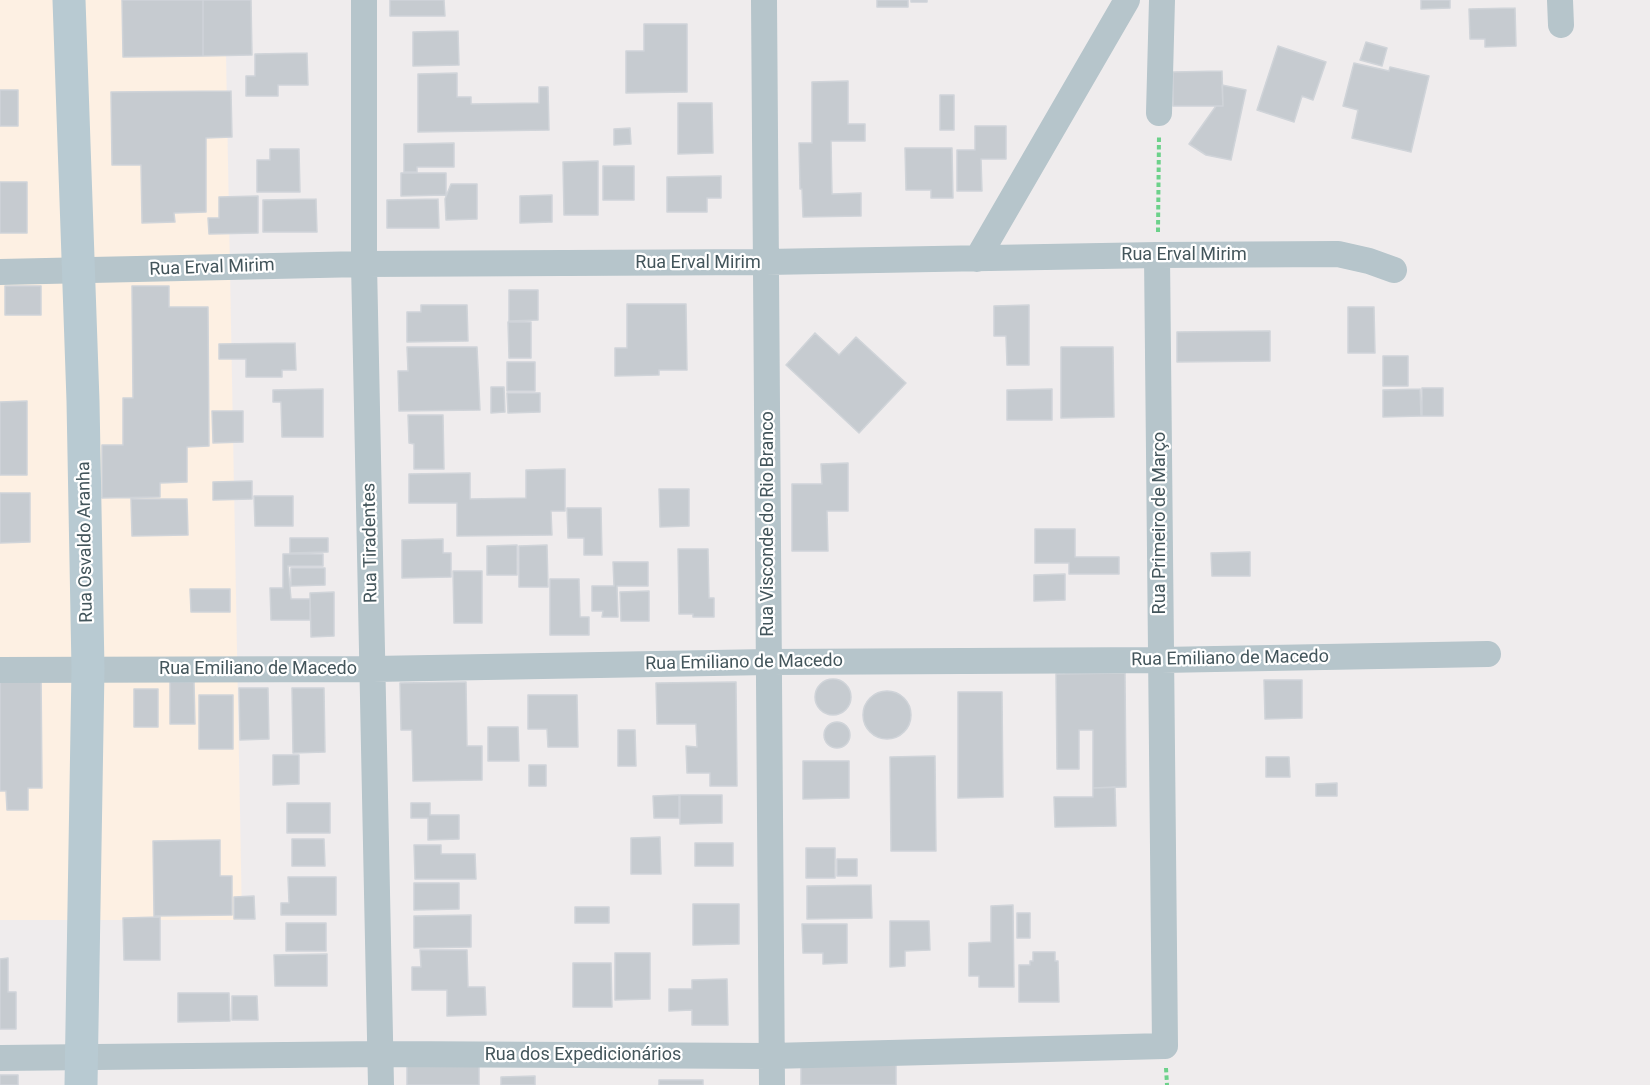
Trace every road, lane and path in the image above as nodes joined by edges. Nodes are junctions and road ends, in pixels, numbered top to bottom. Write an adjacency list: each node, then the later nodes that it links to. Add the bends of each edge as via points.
1 (69, 0): 13 (main road, Rua Osvaldo Aranha)
2 (364, 0): 10 (street, Rua Tiradentes)
3 (764, 0): 9 (street, Rua Visconde do Rio Branco)
4 (1127, 0): 8 (street)
5 (1162, 0): 6 (street)
6 (1159, 113): 7 (path)
7 (1157, 255): 8 (street, Rua Erval Mirim); 11 (street, Rua Erval Mirim, via 1338,254); 15 (street, Rua Primeiro de Março)
8 (977, 259): 9 (street, Rua Erval Mirim)
9 (766, 262): 10 (street, Rua Erval Mirim); 16 (street, Rua Visconde do Rio Branco)
10 (364, 264): 13 (street, Rua Erval Mirim); 18 (street, Rua Tiradentes)
11 (1395, 270)
12 (0, 272): 13 (street, Rua Erval Mirim)
13 (78, 272): 17 (main road, Rua Osvaldo Aranha)
14 (1488, 654): 15 (street, Rua Emiliano de Macedo)
15 (1161, 660): 16 (street, Rua Emiliano de Macedo); 20 (street, Rua Primeiro de Março)
16 (769, 662): 18 (street, Rua Emiliano de Macedo); 22 (street, Rua Visconde do Rio Branco)
17 (88, 669): 18 (street, Rua Emiliano de Macedo); 19 (street, Rua Emiliano de Macedo); 24 (main road, Rua Osvaldo Aranha)
18 (374, 669): 21 (street, Rua Tiradentes)
19 (0, 670)
20 (1165, 1046): 22 (street, Rua dos Expedicionários)
21 (381, 1054): 22 (street, Rua dos Expedicionários); 24 (street, Rua dos Expedicionários); 25 (street, Rua Tiradentes)
22 (771, 1056): 26 (street, Rua Visconde do Rio Branco)
23 (0, 1058): 24 (street, Rua dos Expedicionários)
24 (80, 1071)
25 (381, 1085)
26 (772, 1085)

